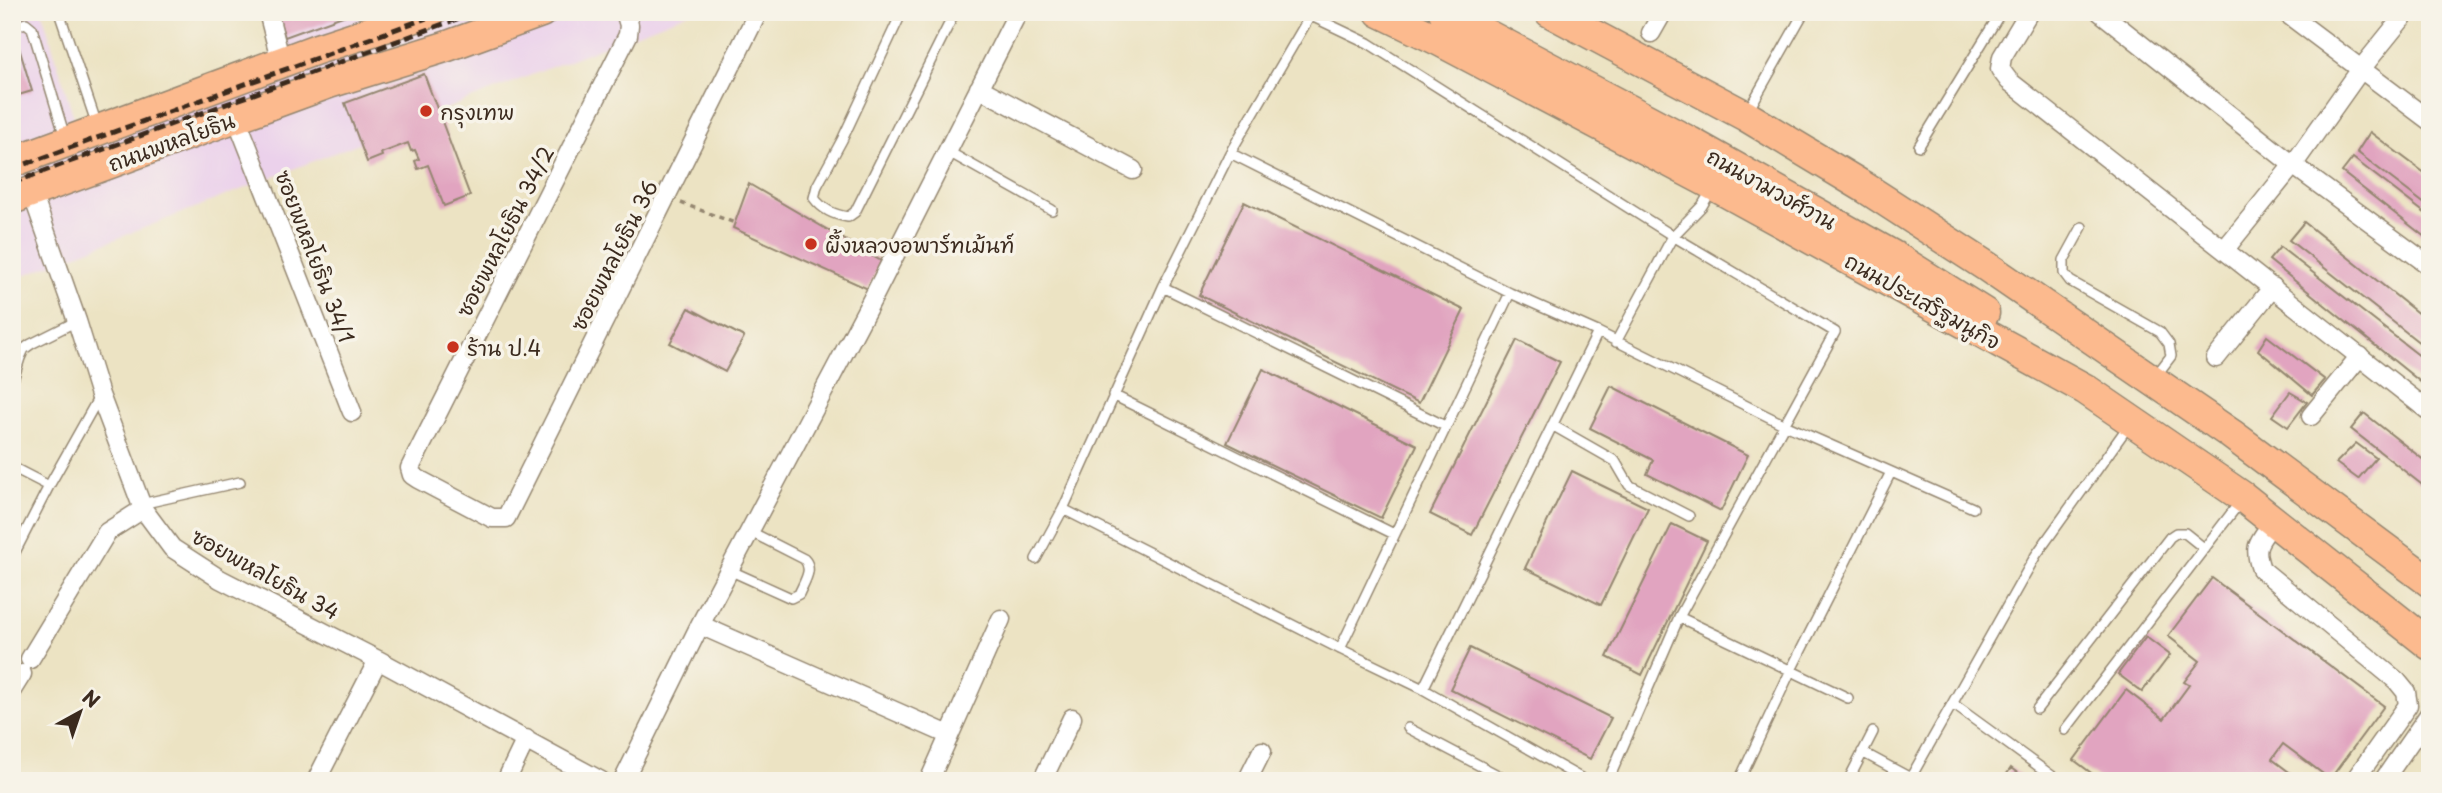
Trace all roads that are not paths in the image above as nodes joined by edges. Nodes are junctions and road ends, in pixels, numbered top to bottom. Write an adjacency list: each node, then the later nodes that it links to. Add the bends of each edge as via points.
1 (59, 12): 34 (lane)
2 (268, 12): 27 (street)
3 (405, 12): 26 (main road, ถนนพหลโยธิน)
4 (431, 12): 26 (main road, ถนนพหลโยธิน)
5 (509, 12): 29 (main road, ถนนพหลโยธิน)
6 (541, 12): 29 (main road, ถนนพหลโยธิน)
7 (625, 12): 79 (street, ซอยพหลโยธิน 34/2, via 628,36 410,468 418,480 492,518)
8 (758, 12): 79 (street, ซอยพหลโยธิน 36)
9 (902, 12): 10 (lane, via 817,186 814,198 821,207 839,215 848,217 855,212)
10 (955, 12)
11 (1018, 12): 30 (street)
12 (1380, 12): 42 (main road, ถนนประเสริฐมนูกิจ)
13 (1444, 12): 60 (main road, ถนนงามวงศ์วาน, via 1662,126 1895,257 2012,332)
14 (1488, 12): 55 (main road, ถนนงามวงศ์วาน, via 1683,115 2024,309)
15 (1550, 12): 31 (main road)
16 (1663, 12): 25 (street)
17 (1804, 12): 31 (lane)
18 (2029, 12): 47 (street, via 2002,57 2000,69 2009,80)
19 (2101, 12): 40 (street)
20 (2285, 12): 28 (street)
21 (2407, 12): 28 (street)
22 (1998, 13): 36 (lane)
23 (1306, 14): 38 (lane); 46 (lane, via 1368,43)
24 (12, 27): 35 (lane, via 26,23 32,27)
25 (1651, 33)
26 (317, 49): 27 (main road, ถนนพหลโยธิน)
27 (281, 62): 34 (main road, ถนนพหลโยธิน)
28 (2361, 69): 33 (street); 40 (street)
29 (330, 83): 32 (main road, ถนนพหลโยธิน)
30 (979, 88): 37 (street); 41 (street)
31 (1746, 116): 55 (main road, via 1864,187)
32 (236, 117): 43 (main road, ถนนพหลโยธิน); 63 (street, ซอยพหลโยธิน 34/1)
33 (2430, 121)
34 (99, 130): 35 (main road, ถนนพหลโยธิน)
35 (67, 142): 39 (main road, ถนนพหลโยธิน)
36 (1919, 146)
37 (947, 151): 44 (lane); 81 (street)
38 (1230, 153): 49 (lane); 51 (lane)
39 (12, 162)
40 (2293, 165): 47 (street); 48 (street)
41 (1133, 170)
42 (1714, 186): 46 (lane, via 1703,206); 60 (main road, ถนนประเสริฐมนูกิจ)
43 (22, 196): 52 (street, ซอยพหลโยธิน 34)
44 (1052, 210)
45 (2082, 227): 58 (lane, via 2064,260 2064,273 2086,291 2160,332 2171,356)
46 (1673, 236): 54 (lane); 68 (lane, via 1835,332)
47 (2225, 249): 50 (street)
48 (2430, 265)
49 (1163, 287): 62 (lane); 69 (lane)
50 (2273, 287): 56 (street); 57 (street)
51 (1510, 293): 53 (lane); 69 (lane)
52 (77, 321): 59 (lane, via 24,349); 61 (street, ซอยพหลโยธิน 34)
53 (1598, 332): 54 (lane); 67 (lane)
54 (1616, 342): 68 (lane)
55 (2104, 347): 58 (main road)
56 (2360, 356): 64 (street); 65 (street)
57 (2216, 358)
58 (2152, 381): 87 (main road)
59 (12, 383)
60 (2085, 389): 66 (main road, ถนนประเสริฐมนูกิจ)
61 (100, 395): 73 (lane); 75 (street, ซอยพหลโยธิน 34)
62 (1113, 395): 77 (lane); 82 (lane)
63 (352, 412)
64 (2430, 412)
65 (2311, 416)
66 (2133, 421): 74 (main road, ถนนประเสริฐมนูกิจ); 98 (lane, via 2036,555)
67 (1552, 425): 78 (lane, via 1612,459 1629,485); 95 (lane)
68 (1785, 425): 71 (lane); 88 (lane)
69 (1445, 426): 82 (lane)
70 (12, 467): 73 (lane)
71 (1891, 472): 76 (lane); 94 (lane)
72 (240, 482): 75 (lane)
73 (49, 486): 84 (lane)
74 (2243, 497): 80 (main road, ถนนประเสริฐมนูกิจ); 83 (lane)
75 (142, 506): 93 (street, ซอยพหลโยธิน 34, via 172,548 220,579); 96 (street, via 107,532)
76 (1972, 508)
77 (1063, 509): 85 (lane); 92 (lane)
78 (1689, 516)
79 (506, 518)
80 (2274, 521): 91 (main road, ถนนประเสริฐมนูกิจ); 123 (street, via 2256,546 2261,569 2406,692 2407,705)
81 (749, 531): 86 (street); 86 (lane, via 808,563 799,594 791,598)
82 (1394, 534): 92 (lane)
83 (2205, 549): 99 (lane, via 2185,533 2170,537); 103 (lane)
84 (12, 558)
85 (1036, 559)
86 (729, 570): 90 (street)
87 (2430, 582)
88 (1679, 617): 94 (lane); 119 (lane)
89 (1001, 619): 105 (street)
90 (700, 625): 105 (street); 113 (street)
91 (2430, 645)
92 (1340, 649): 95 (lane)
93 (378, 660): 106 (street, ซอยพหลโยธิน 34); 110 (street)
94 (1791, 670): 97 (lane); 120 (lane)
95 (1423, 689): 118 (lane)
96 (12, 690)
97 (1848, 698)
98 (1953, 704): 109 (lane); 122 (lane)
99 (2037, 709)
100 (2430, 713): 124 (street)
101 (1072, 718): 115 (street)
102 (1408, 728): 117 (lane)
103 (2065, 730)
104 (1872, 732): 108 (lane)
105 (949, 736): 114 (street)
106 (526, 740): 111 (street); 112 (street, ซอยพหลโยธิน 34)
107 (1262, 751): 116 (street)
108 (1862, 752): 109 (lane); 121 (lane)
109 (1913, 779)
110 (316, 781)
111 (506, 781)
112 (601, 781)
113 (623, 781)
114 (929, 781)
115 (1042, 781)
116 (1247, 781)
117 (1508, 781)
118 (1586, 781)
119 (1608, 781)
120 (1739, 781)
121 (1848, 781)
122 (2059, 781)
123 (2354, 781)
124 (2383, 781)

